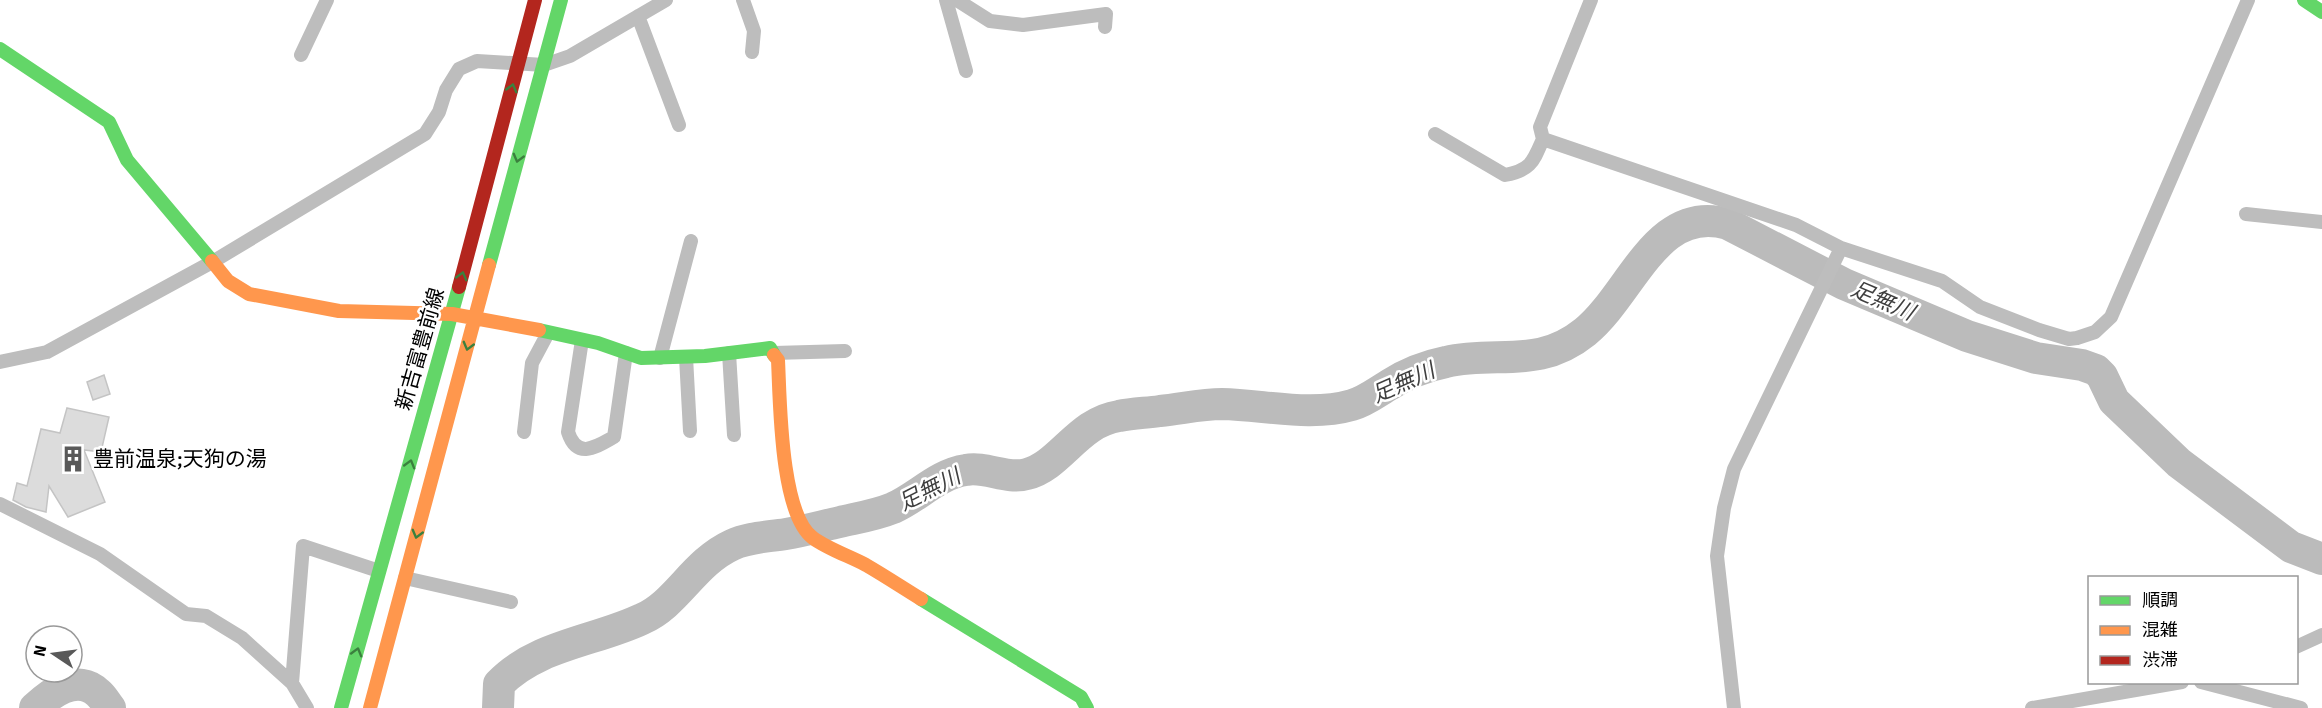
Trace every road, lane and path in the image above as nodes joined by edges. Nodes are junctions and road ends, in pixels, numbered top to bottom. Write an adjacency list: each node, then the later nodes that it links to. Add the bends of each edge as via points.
1 (327, 0): 16 (street)
2 (535, 0): 17 (main road, 新吉富豊前線)
3 (561, 0): 18 (main road)
4 (666, 0): 12 (street)
5 (744, 0): 15 (street, via 754,31)
6 (946, 0): 19 (street)
7 (957, 0): 13 (street, via 990,21 1023,25 1106,14)
8 (1592, 0): 22 (street, via 1540,127)
9 (2248, 0): 26 (street, via 2117,306 2095,332 2069,339 2039,330 1980,307 1942,281)
10 (2304, 0): 11 (main road)
11 (2322, 12)
12 (638, 16): 18 (street, via 570,56); 20 (street)
13 (1105, 27)
14 (0, 49): 27 (main road, via 109,122 127,160)
15 (752, 52)
16 (301, 55)
17 (518, 64): 18 (street); 27 (street, via 477,61 459,69 425,134); 28 (main road, 新吉富豊前線, one-way to 17)
18 (544, 65): 29 (main road, one-way to 29)
19 (966, 71)
20 (679, 125)
21 (1435, 134): 22 (street, via 1505,175 1521,172 1533,162)
22 (1543, 139): 26 (street, via 1796,225)
23 (2246, 214): 24 (street)
24 (2322, 222)
25 (691, 241): 37 (street)
26 (1841, 248): 55 (street, via 1734,469 1724,508 1717,556)
27 (214, 261): 28 (main road, via 228,281 249,294 339,311); 38 (street, via 47,352)
28 (452, 314): 29 (main road); 43 (main road, 新吉富豊前線, one-way to 28)
29 (476, 317): 30 (main road); 44 (main road, one-way to 44)
30 (548, 333): 31 (main road); 40 (street, via 532,363)
31 (582, 340): 33 (main road); 33 (street, via 568,432 577,447 591,449 614,437)
32 (845, 351): 35 (street)
33 (626, 353): 37 (main road)
34 (729, 353): 35 (main road, via 770,348); 36 (main road); 41 (street)
35 (774, 353): 54 (main road, via 778,360 790,494 796,516 811,537 866,565 1081,697)
36 (687, 357): 37 (main road); 39 (street)
37 (660, 358)
38 (0, 362)
39 (690, 430)
40 (524, 432)
41 (734, 435)
42 (0, 504): 48 (street, via 100,554 186,614 206,616 242,638)
43 (380, 571): 48 (street, via 303,546); 52 (main road, 新吉富豊前線, one-way to 43)
44 (405, 578): 45 (street); 53 (main road)
45 (511, 602)
46 (2322, 635): 47 (street)
47 (2298, 646)
48 (292, 683): 51 (street)
49 (2170, 684): 56 (street)
50 (2209, 684): 57 (street)
51 (307, 708)
52 (341, 708)
53 (370, 708)
54 (1087, 708)
55 (1734, 708)
56 (2032, 708)
57 (2301, 708)

